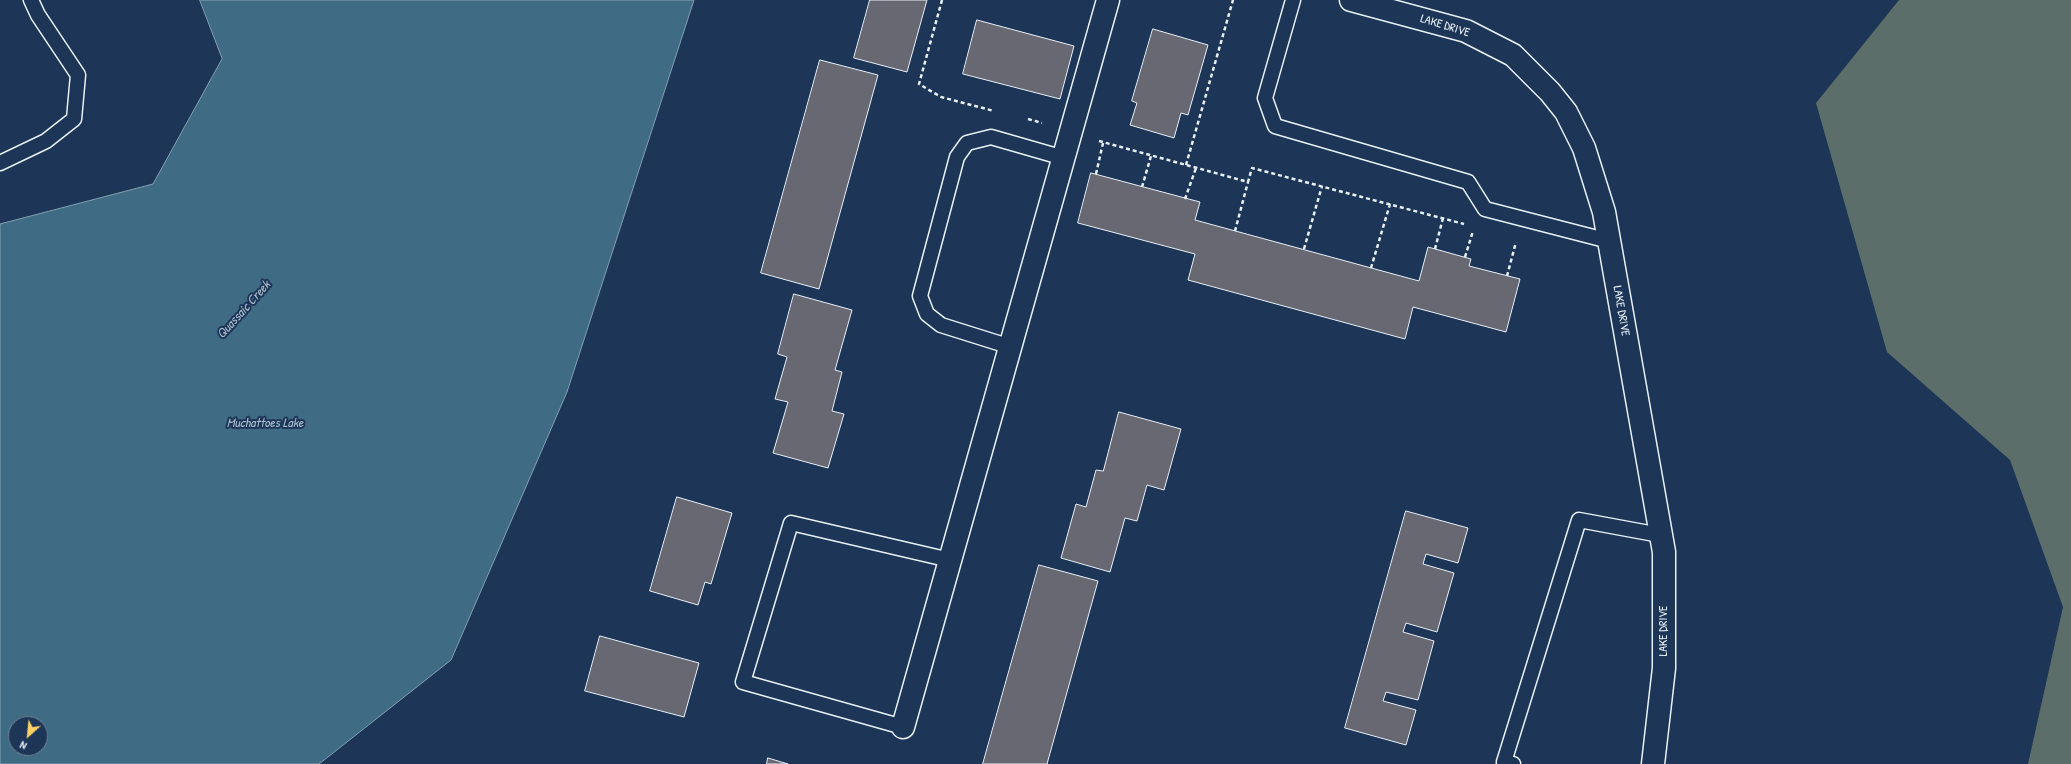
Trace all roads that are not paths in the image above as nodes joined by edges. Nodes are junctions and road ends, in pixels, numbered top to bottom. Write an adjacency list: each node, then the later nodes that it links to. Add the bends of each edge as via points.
1 (31, 0): 6 (lane, via 38,15 78,75 74,119 46,141)
2 (1108, 0): 5 (street)
3 (1293, 0): 7 (lane, via 1265,98 1275,126 1468,182 1485,209)
4 (1351, 0): 7 (street, LAKE DRIVE, via 1466,31 1513,55 1566,112 1584,148 1604,212)
5 (1064, 158): 8 (street); 8 (lane, via 991,137 967,143 957,157 920,296 927,314 941,325)
6 (0, 163)
7 (1609, 241): 9 (street, LAKE DRIVE)
8 (1011, 346): 10 (street)
9 (1660, 535): 12 (lane, via 1579,520 1504,762); 13 (street, LAKE DRIVE, via 1664,552 1664,668)
10 (950, 560): 11 (street); 11 (lane, via 791,523 743,682)
11 (903, 727)
12 (1513, 764)
13 (1653, 764)

